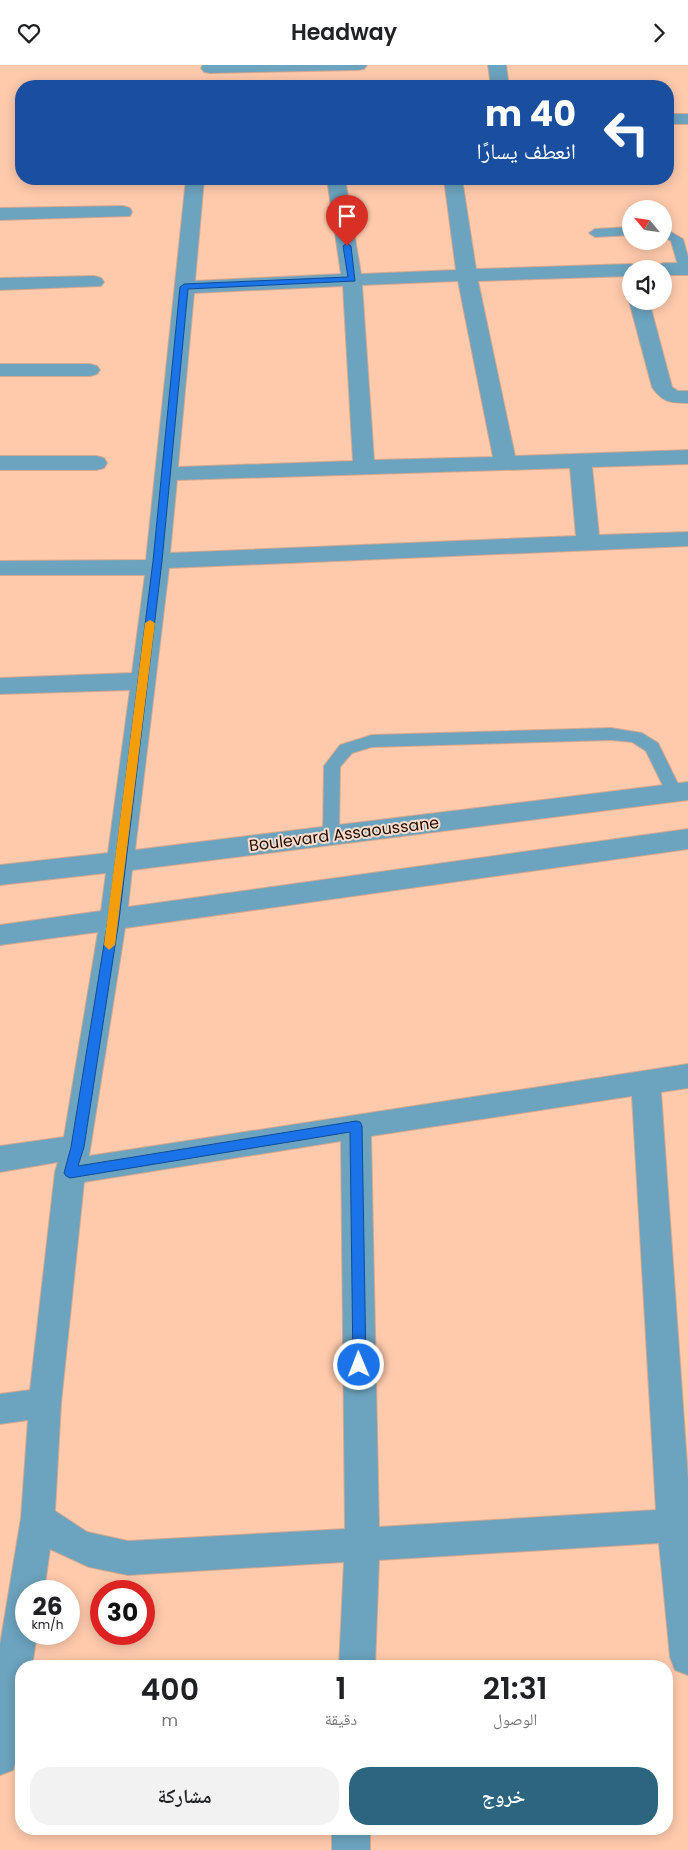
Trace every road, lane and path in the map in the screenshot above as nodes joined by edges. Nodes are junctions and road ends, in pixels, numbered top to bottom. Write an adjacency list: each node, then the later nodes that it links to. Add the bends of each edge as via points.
1 (358, 65): 3 (street)
2 (497, 65): 5 (street)
3 (210, 66): 4 (street)
4 (208, 80)
5 (499, 80)
6 (674, 119): 7 (street)
7 (688, 119)
8 (194, 185): 23 (street)
9 (337, 185): 20 (street)
10 (454, 185): 19 (street)
11 (124, 211): 12 (street)
12 (0, 214)
13 (622, 232): 14 (lane)
14 (596, 233)
15 (672, 236): 17 (lane, via 677,239)
16 (672, 269): 17 (street)
17 (686, 269)
18 (622, 271): 19 (street)
19 (467, 275): 20 (street); 30 (street)
20 (352, 279): 23 (street); 33 (street)
21 (94, 282): 22 (street)
22 (0, 285)
23 (184, 287): 34 (street)
24 (641, 310): 27 (street, via 662,387 667,394)
25 (0, 370): 26 (street)
26 (90, 370)
27 (688, 397)
28 (688, 457): 29 (street)
29 (580, 460): 30 (street); 36 (street)
30 (504, 462): 33 (street)
31 (0, 463): 32 (street)
32 (96, 463)
33 (364, 467): 34 (street)
34 (165, 474): 37 (street)
35 (688, 539): 36 (street)
36 (588, 542): 37 (street)
37 (157, 565): 38 (street); 39 (street)
38 (0, 568)
39 (142, 681): 40 (street); 44 (street)
40 (0, 686)
41 (681, 792): 42 (street, Boulevard Assaoussane); 42 (lane, via 652,747 636,737 611,734 372,741 346,749 332,766)
42 (331, 836): 44 (street, Boulevard Assaoussane)
43 (688, 839): 46 (street)
44 (119, 862): 45 (street, Boulevard Assaoussane); 46 (street)
45 (0, 875)
46 (113, 920): 47 (street); 52 (street)
47 (0, 935)
48 (688, 1076): 49 (street)
49 (646, 1083): 50 (street); 56 (street)
50 (356, 1126): 52 (street); 57 (street)
51 (0, 1159): 52 (street)
52 (74, 1160): 53 (street)
53 (45, 1403): 54 (street); 55 (street)
54 (0, 1409)
55 (38, 1518): 57 (street, via 78,1547 102,1555 128,1558); 59 (street)
56 (681, 1525): 57 (street); 58 (street)
57 (362, 1544): 60 (street)
58 (688, 1657)
59 (15, 1660)
60 (357, 1660)
61 (15, 1663): 62 (street)
62 (0, 1757)
63 (351, 1835): 64 (street)
64 (350, 1850)

